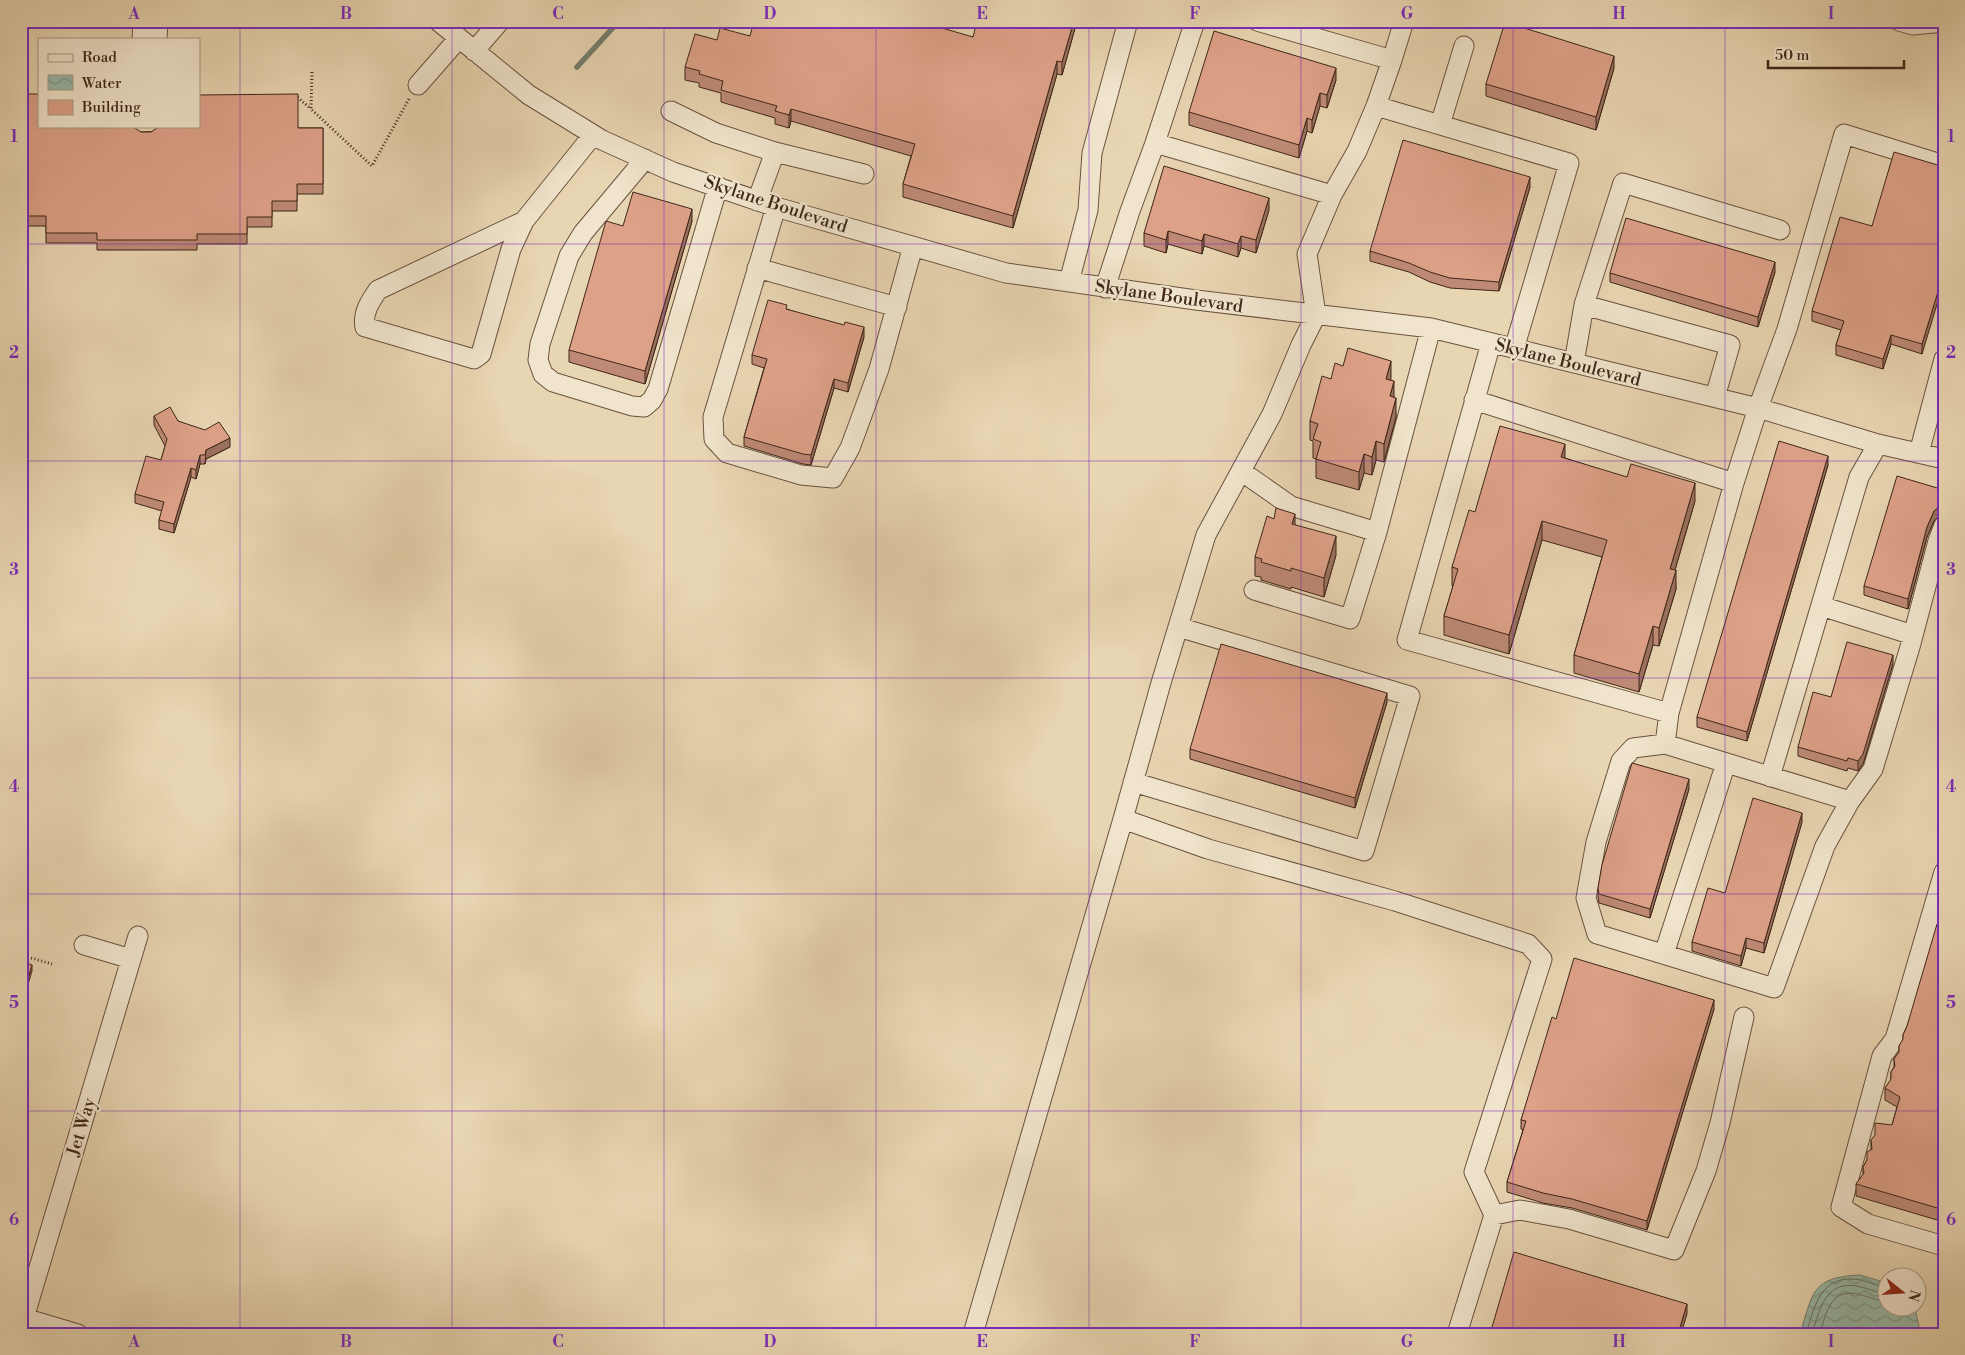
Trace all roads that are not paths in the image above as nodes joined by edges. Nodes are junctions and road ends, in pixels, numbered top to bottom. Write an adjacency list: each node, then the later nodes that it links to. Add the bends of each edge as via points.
1 (143, 21): 11 (street)
2 (158, 21): 12 (street)
3 (438, 21): 13 (street, Skylane Boulevard)
4 (500, 21): 15 (street)
5 (1128, 21): 35 (street, via 1092,153 1088,210)
6 (1195, 21): 22 (street)
7 (1257, 21): 16 (street)
8 (1404, 21): 16 (street)
9 (1899, 21): 10 (street, via 1914,25)
10 (1944, 22)
11 (142, 38)
12 (157, 38)
13 (459, 38): 15 (street, Skylane Boulevard); 17 (street)
14 (1464, 46): 20 (street)
15 (474, 51): 21 (street, Skylane Boulevard, via 529,95)
16 (1392, 60): 18 (street)
17 (418, 85)
18 (1376, 106): 20 (street); 28 (street, via 1357,151)
19 (671, 112): 23 (street, via 716,133)
20 (1440, 125): 42 (street, via 1569,163)
21 (594, 135): 24 (street, Skylane Boulevard); 31 (street)
22 (1155, 143): 28 (street); 36 (street)
23 (775, 152): 26 (street); 29 (street)
24 (645, 159): 27 (street, Skylane Boulevard); 27 (street, via 583,233 569,256 540,344 538,360 543,374 553,382 632,406 644,407 652,400)
25 (1944, 165): 47 (street, via 1844,134 1787,328)
26 (864, 174)
27 (718, 186): 29 (street, Skylane Boulevard)
28 (1332, 195): 39 (street, via 1308,254)
29 (757, 201): 30 (street, Skylane Boulevard)
30 (776, 207): 33 (street, Skylane Boulevard); 34 (street)
31 (524, 221): 31 (street, via 511,249 481,354 474,359 365,327 368,304 378,290)
32 (1780, 230): 37 (street, via 1623,183)
33 (913, 246): 35 (street, Skylane Boulevard, via 1006,273); 38 (street)
34 (757, 268): 38 (street); 38 (street, via 713,417 714,439 727,453 801,476 832,478 850,448 879,369)
35 (1069, 282): 36 (street, Skylane Boulevard)
36 (1105, 288): 39 (street, Skylane Boulevard)
37 (1584, 305): 44 (street); 45 (street, via 1730,345)
38 (897, 307)
39 (1316, 316): 40 (street, Skylane Boulevard); 51 (street, via 1272,414)
40 (1430, 328): 41 (street, Skylane Boulevard); 54 (street)
41 (1491, 343): 42 (street, Skylane Boulevard); 46 (street)
42 (1514, 349): 44 (street, Skylane Boulevard)
43 (1944, 359): 49 (street)
44 (1574, 363): 45 (street, Skylane Boulevard)
45 (1715, 397): 47 (street, Skylane Boulevard)
46 (1474, 400): 52 (street); 59 (street, via 1407,640)
47 (1758, 408): 48 (street, Skylane Boulevard); 52 (street)
48 (1878, 444): 49 (street, Skylane Boulevard); 56 (street, via 1860,477)
49 (1919, 453): 50 (street, Skylane Boulevard)
50 (1944, 459)
51 (1241, 470): 54 (street, via 1291,506); 57 (street, via 1206,536)
52 (1734, 483): 59 (street)
53 (1944, 525): 58 (street)
54 (1377, 532): 55 (street, via 1350,619)
55 (1254, 590)
56 (1821, 606): 58 (street); 62 (street)
57 (1178, 627): 63 (street); 63 (street, via 1410,696 1364,851)
58 (1913, 634): 64 (street, via 1873,769)
59 (1669, 713): 60 (street)
60 (1665, 744): 61 (street); 69 (street, via 1632,748 1622,761 1596,842 1586,898 1596,934)
61 (1726, 763): 62 (street); 69 (street)
62 (1770, 777): 64 (street)
63 (1133, 782): 65 (street)
64 (1850, 801): 69 (street, via 1825,846 1774,988)
65 (1123, 819): 72 (street, via 1208,849 1395,901 1528,944 1542,959 1474,1172); 76 (street)
66 (1944, 872): 73 (street, via 1894,1039 1882,1056 1841,1207 1868,1224)
67 (138, 936): 70 (street, Jet Way)
68 (84, 945): 70 (street)
69 (1664, 954)
70 (131, 959): 74 (street, Jet Way)
71 (1744, 1017): 72 (street, via 1706,1171 1674,1250 1570,1219 1520,1210)
72 (1494, 1215): 77 (street)
73 (1944, 1246)
74 (23, 1317): 75 (street)
75 (78, 1334)
76 (973, 1334)
77 (1457, 1334)

